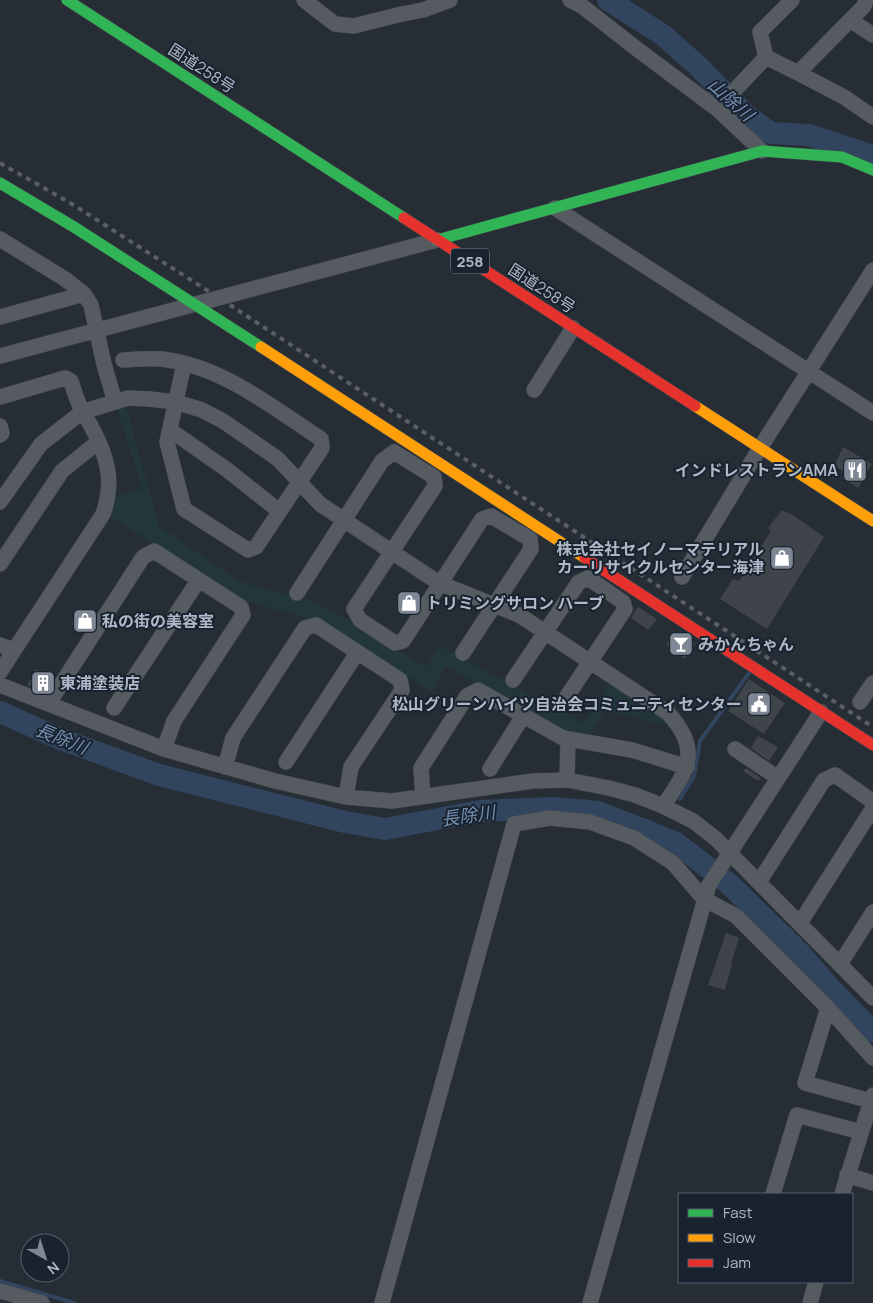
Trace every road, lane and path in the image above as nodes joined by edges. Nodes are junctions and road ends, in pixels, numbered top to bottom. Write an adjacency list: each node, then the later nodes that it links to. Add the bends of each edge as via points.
1 (67, 0): 17 (main road, 国道258号 / 258)
2 (304, 0): 3 (street, via 335,24 354,26 423,10)
3 (450, 0)
4 (570, 0): 11 (street)
5 (792, 0): 9 (street, via 760,32)
6 (866, 0): 7 (street)
7 (850, 20): 8 (street); 10 (street)
8 (873, 35)
9 (766, 57): 10 (street); 11 (street)
10 (798, 73): 12 (street, via 844,97)
11 (720, 106): 13 (street)
12 (873, 117)
13 (762, 151): 14 (main road, via 842,157); 16 (main road)
14 (873, 170)
15 (0, 183): 21 (main road)
16 (555, 208): 17 (main road); 28 (street)
17 (437, 240): 21 (street); 23 (main road, 国道258号 / 258)
18 (2, 242): 20 (street, via 66,279)
19 (873, 270): 28 (street)
20 (84, 294): 22 (street); 24 (street, via 91,304)
21 (195, 304): 24 (street); 65 (main road)
22 (0, 317)
23 (573, 328): 29 (street); 39 (main road, 国道258号 / 258)
24 (97, 330): 25 (street); 31 (street)
25 (0, 356)
26 (123, 360): 27 (street, via 161,359)
27 (184, 364): 32 (street); 40 (street, via 212,372 241,387 320,439 322,448)
28 (808, 372): 34 (street); 39 (street)
29 (534, 390)
30 (0, 397): 33 (street, via 65,378 71,381)
31 (115, 402): 32 (street, via 128,398); 33 (street)
32 (176, 402): 36 (street); 40 (street, via 223,421 278,459)
33 (82, 412): 38 (street); 41 (street, via 41,444)
34 (873, 413)
35 (0, 426): 37 (street)
36 (170, 430): 42 (street); 42 (street, via 168,442 184,509 248,550 256,547)
37 (0, 436)
38 (98, 442): 46 (street, via 62,471); 53 (street, via 110,481 102,514)
39 (760, 448): 44 (main road, 国道258号 / 258); 47 (street)
40 (300, 481): 42 (street); 43 (street, via 320,504)
41 (0, 502)
42 (279, 511)
43 (343, 520): 45 (street); 45 (street, via 382,461 394,452 434,477 435,486); 50 (street)
44 (873, 521)
45 (392, 552): 49 (street); 49 (street, via 354,609 360,620 395,643 403,641)
46 (0, 564)
47 (682, 577)
48 (198, 580): 62 (street, via 154,551 143,557); 64 (street); 69 (street, via 241,607 243,615 174,721)
49 (440, 583): 51 (street); 51 (street, via 482,519 492,516 530,539 531,550)
50 (297, 593)
51 (494, 605): 52 (street, via 519,615); 55 (street)
52 (546, 632): 56 (street); 56 (street, via 579,582 588,578 623,602 625,609); 58 (street)
53 (7, 647): 57 (street)
54 (357, 653): 71 (street); 72 (street, via 316,625 305,628 233,738); 78 (street, via 400,680 402,690 351,767)
55 (463, 653)
56 (590, 661): 63 (street); 73 (street, via 668,713 679,725 686,739)
57 (0, 672)
58 (513, 680)
59 (873, 682): 61 (street)
60 (0, 685): 62 (street)
61 (860, 702)
62 (49, 703): 69 (street)
63 (562, 704)
64 (114, 708)
65 (821, 712): 68 (main road); 75 (street)
66 (523, 716): 67 (street); 74 (street); 77 (street, via 478,690 467,696 421,768)
67 (568, 740): 73 (street, via 632,750); 76 (street)
68 (873, 745)
69 (164, 749): 72 (street)
70 (735, 749): 75 (street)
71 (286, 762)
72 (225, 767): 78 (street)
73 (687, 767): 79 (street)
74 (490, 769)
75 (778, 778): 80 (street)
76 (567, 780): 77 (street, via 533,781); 79 (street, via 635,795)
77 (423, 796): 78 (street, via 392,801)
78 (346, 797)
79 (663, 806): 80 (street, via 693,821 715,838)
80 (726, 857): 81 (street); 82 (street)
81 (759, 882): 84 (street); 84 (street, via 824,780 835,775 872,801 873,808)
82 (707, 892): 87 (street, via 736,916); 98 (street, via 673,863 634,838 590,822 550,818 514,824); 99 (street)
83 (873, 912): 85 (street)
84 (800, 923): 85 (street)
85 (840, 964): 86 (street)
86 (873, 998)
87 (828, 1008): 88 (street); 89 (street, via 805,1083)
88 (873, 1058)
89 (872, 1098): 90 (street)
90 (861, 1132): 91 (street); 93 (street, via 797,1115)
91 (847, 1175): 92 (street); 94 (street)
92 (873, 1183)
93 (773, 1193)
94 (842, 1193)
95 (816, 1283): 100 (street)
96 (0, 1291): 97 (street)
97 (42, 1303)
98 (382, 1303)
99 (590, 1303)
100 (810, 1303)

